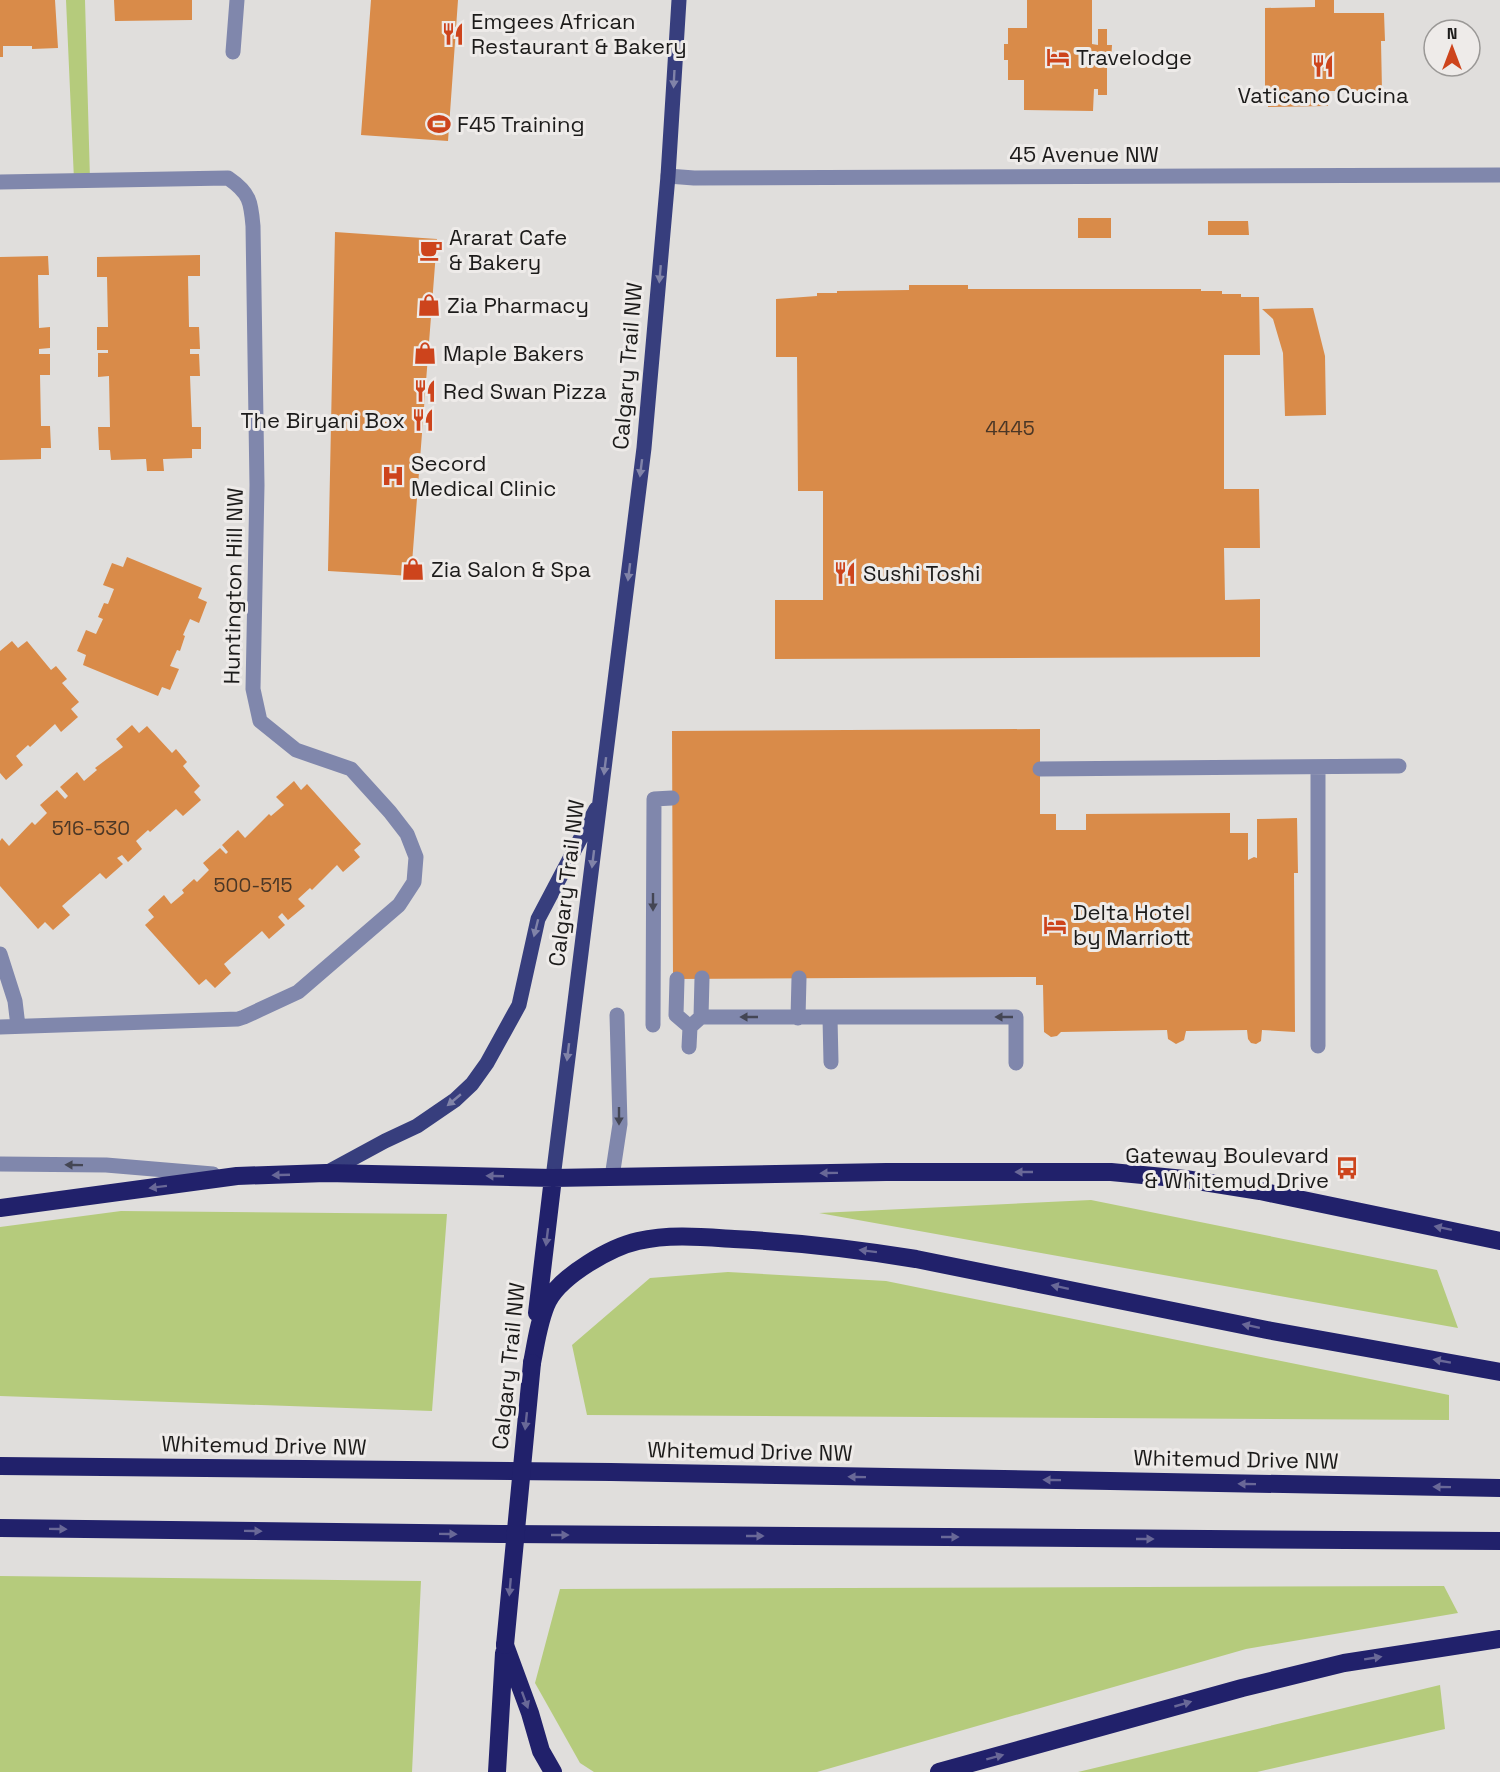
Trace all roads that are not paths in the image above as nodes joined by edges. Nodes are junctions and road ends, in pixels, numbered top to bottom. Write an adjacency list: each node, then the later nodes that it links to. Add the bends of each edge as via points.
1 (237, 0): 3 (street)
2 (679, 0): 5 (main road, Calgary Trail NW, one-way to 5)
3 (233, 52)
4 (1500, 175): 5 (street, 45 Avenue NW)
5 (668, 176): 11 (main road, Calgary Trail NW, one-way to 11, via 644,448)
6 (0, 182): 21 (street, Huntington Hill NW, via 228,178 244,189 251,204 253,226 257,485 253,689 260,721 296,750 351,769 402,827 416,857 414,882 399,905 298,992 244,1017)
7 (1318, 766): 8 (street); 9 (street); 23 (street)
8 (1399, 766)
9 (1040, 769)
10 (672, 798): 20 (street, one-way to 20, via 654,798)
11 (600, 801): 28 (main road, one-way to 28, via 538,919 519,1005 472,1084 417,1126); 31 (main road, Calgary Trail NW, one-way to 31)
12 (0, 954): 21 (street, via 15,1001)
13 (702, 978): 19 (street)
14 (799, 978): 17 (street)
15 (677, 979): 19 (street, via 676,1015)
16 (617, 1015): 30 (street, one-way to 30, via 620,1124)
17 (798, 1018): 18 (street); 19 (street, one-way to 19)
18 (830, 1018): 25 (street); 26 (street, one-way to 18, via 1016,1017)
19 (695, 1022): 24 (street)
20 (652, 1025)
21 (18, 1026): 22 (street, Huntington Hill NW)
22 (0, 1027)
23 (1318, 1046)
24 (689, 1047)
25 (831, 1062)
26 (1016, 1063)
27 (0, 1164): 29 (street, one-way to 27, via 106,1165)
28 (326, 1173): 29 (highway, one-way to 29); 31 (highway, one-way to 28)
29 (237, 1176): 32 (highway, one-way to 32)
30 (612, 1177): 31 (highway); 33 (highway, one-way to 30, via 1260,1191 1111,1172)
31 (553, 1178): 34 (highway, Calgary Trail NW, one-way to 34)
32 (0, 1208)
33 (1500, 1240)
34 (532, 1363): 35 (highway, one-way to 34, via 1267,1330 906,1257 765,1240 691,1236 636,1241 574,1273 549,1300); 41 (highway, Calgary Trail NW, one-way to 41, bridge)
35 (1500, 1372)
36 (0, 1466): 37 (highway, Whitemud Drive NW, one-way to 36)
37 (1500, 1488)
38 (0, 1528): 39 (highway, one-way to 39)
39 (1500, 1541)
40 (1500, 1639): 44 (highway, one-way to 40, via 1310,1671)
41 (505, 1645): 42 (highway, Calgary Trail NW); 43 (highway, one-way to 43, via 541,1751)
42 (497, 1772)
43 (553, 1772)
44 (939, 1772)

